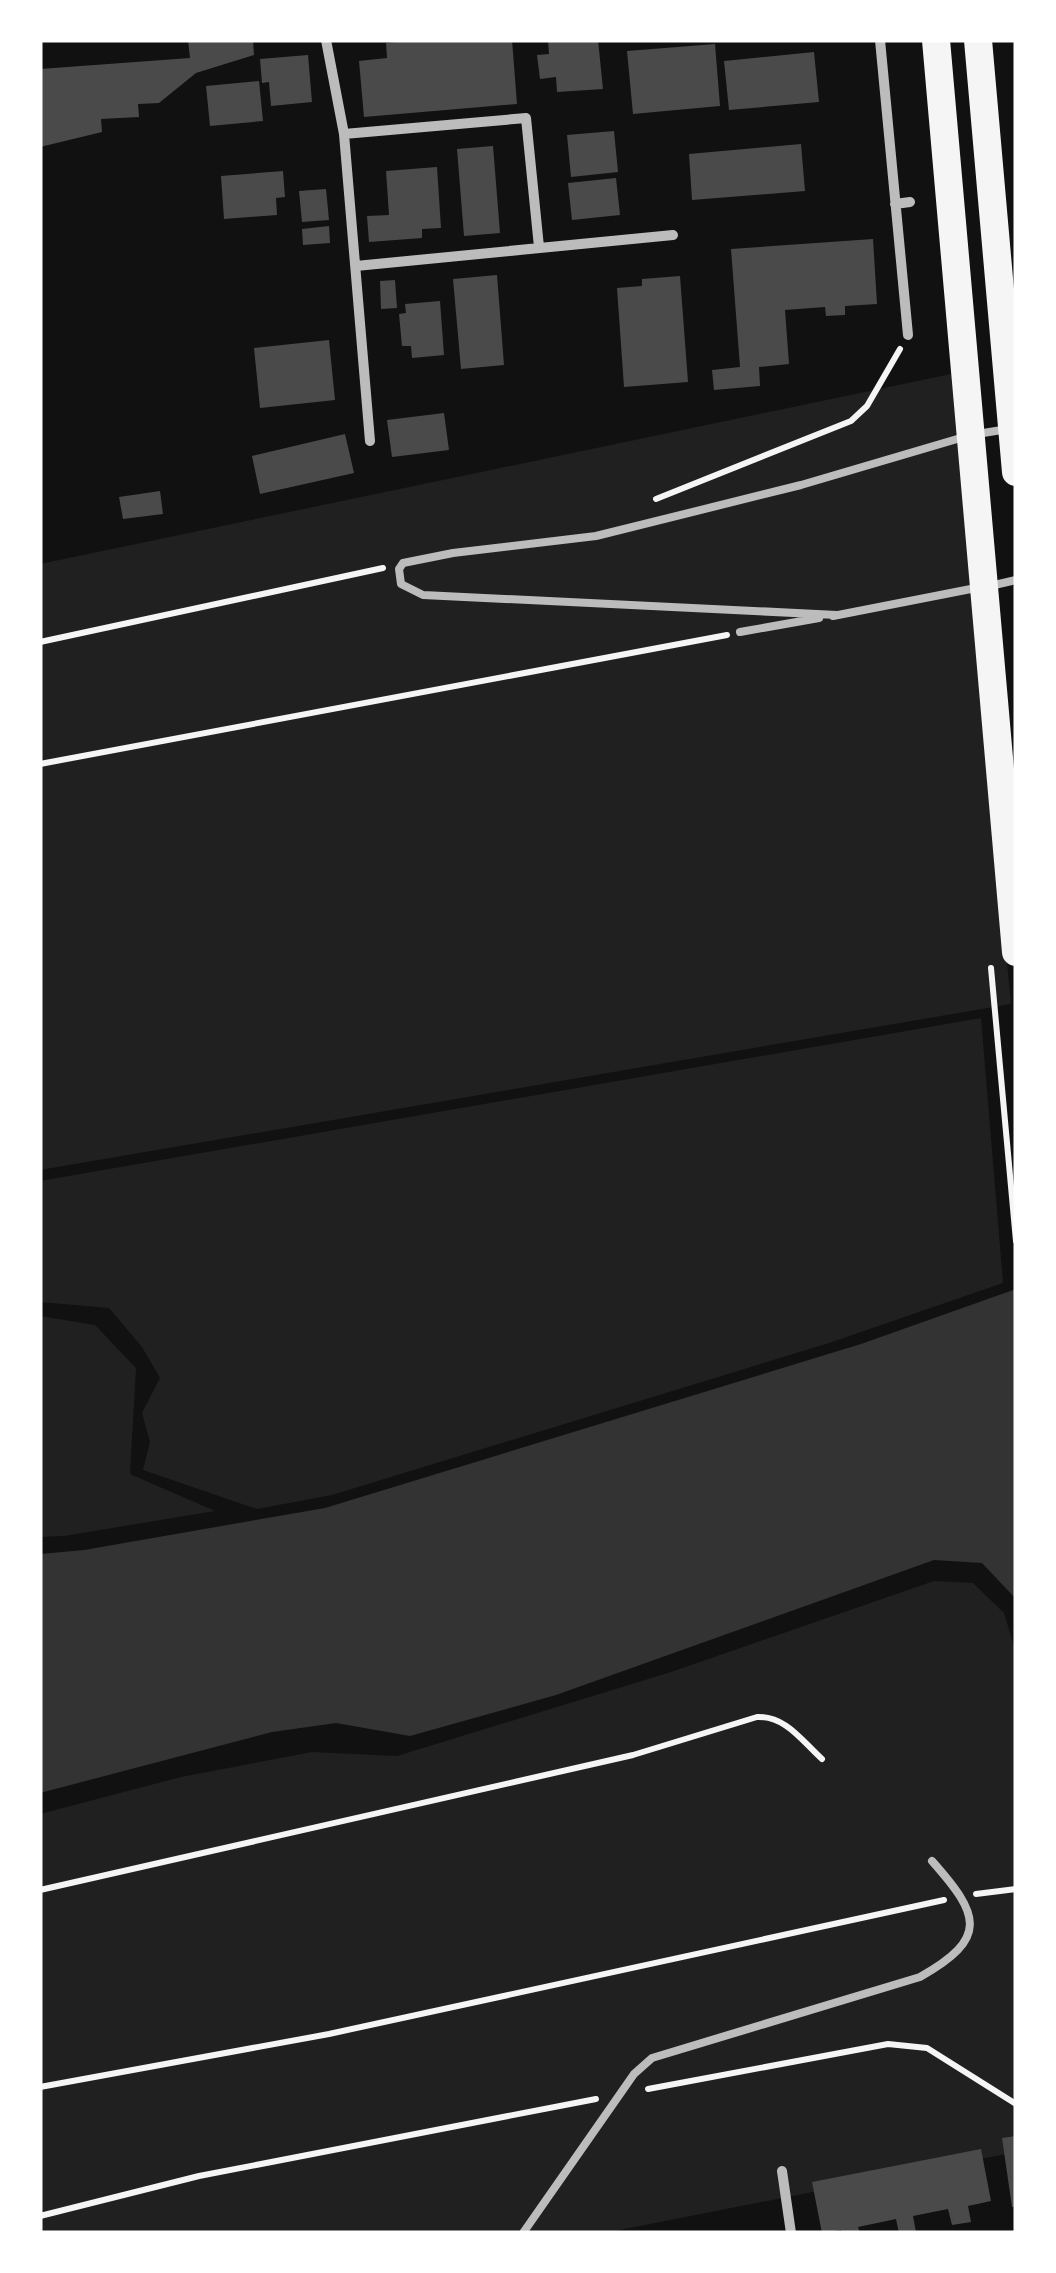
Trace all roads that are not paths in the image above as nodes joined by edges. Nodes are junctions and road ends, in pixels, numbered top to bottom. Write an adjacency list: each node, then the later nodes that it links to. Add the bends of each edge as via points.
1 (326, 40): 5 (street)
2 (880, 40): 7 (street)
3 (936, 40): 13 (highway)
4 (978, 40): 12 (highway)
5 (344, 134): 9 (street, via 526,118); 10 (street)
6 (910, 202): 7 (street)
7 (894, 204): 11 (street)
8 (673, 234): 9 (street)
9 (539, 247): 10 (street)
10 (356, 266): 14 (street)
11 (908, 335)
12 (1012, 428): 13 (lane); 15 (highway)
13 (969, 436): 17 (lane, via 596,536 453,552 403,562 400,569 400,584 423,595); 19 (highway)
14 (370, 442)
15 (1016, 472)
16 (1016, 580): 17 (lane)
17 (837, 615): 18 (lane)
18 (740, 632)
19 (1016, 952)
20 (932, 1862): 22 (lane, via 963,1896 971,1916 968,1936 948,1961 920,1977 652,2058 619,2094)
21 (782, 2170): 23 (street)
22 (523, 2233)
23 (792, 2233)

